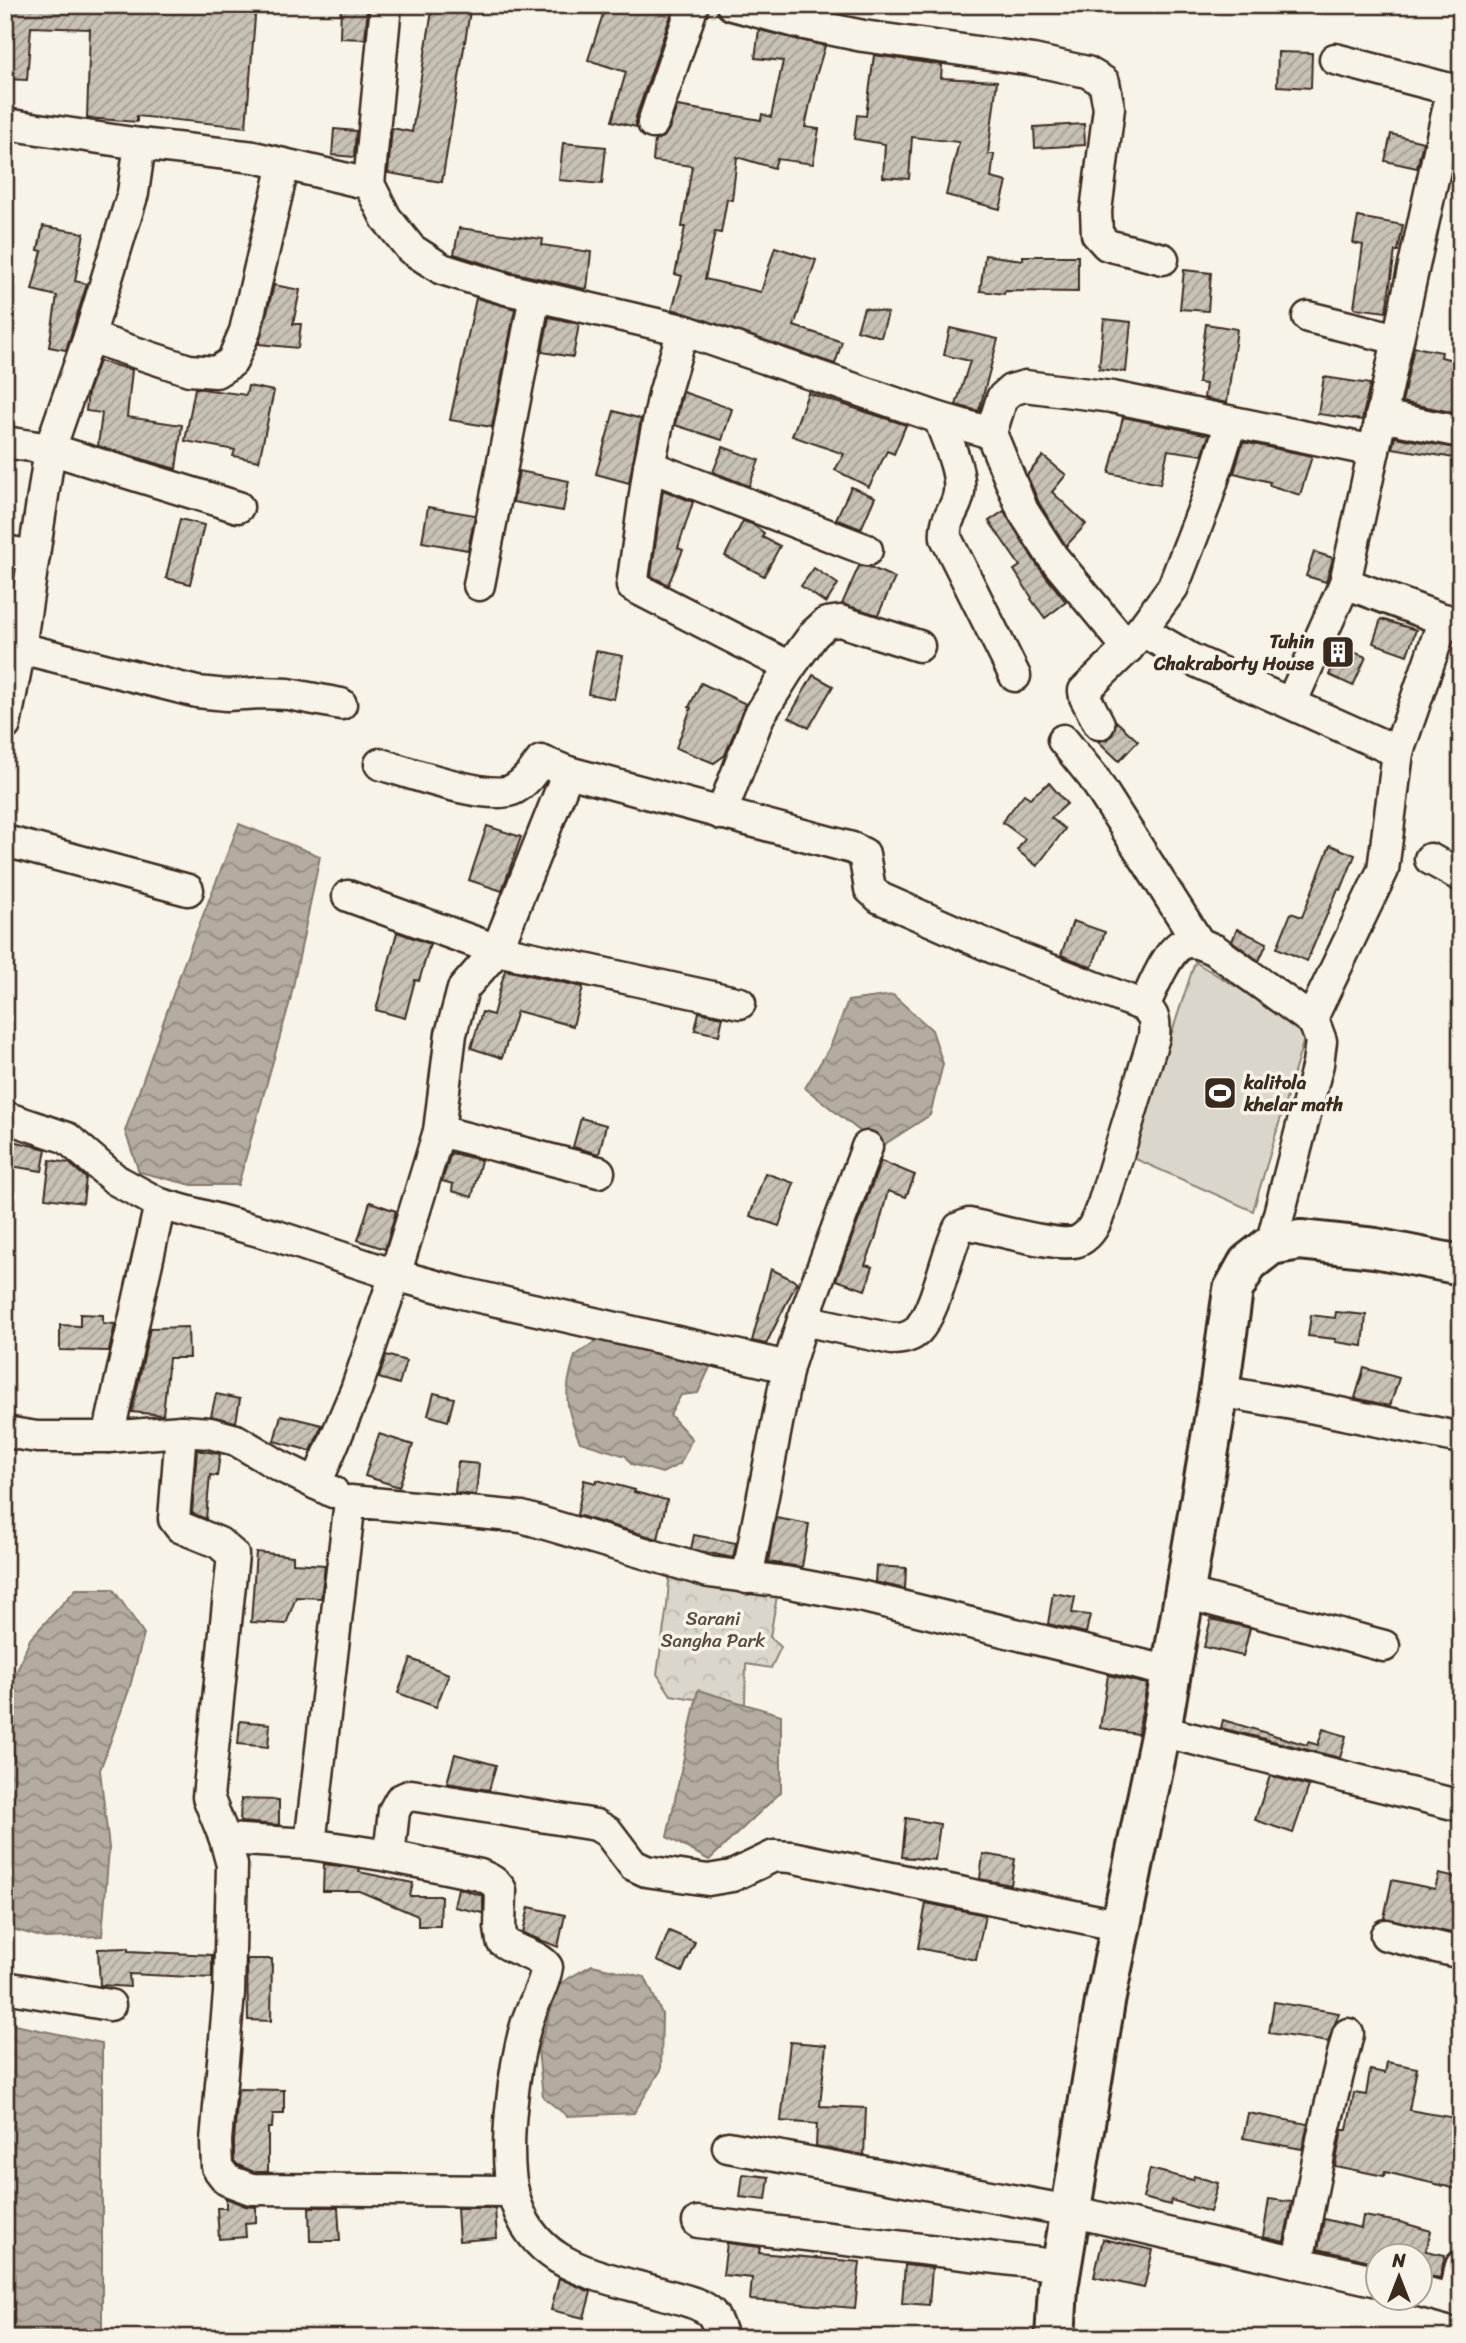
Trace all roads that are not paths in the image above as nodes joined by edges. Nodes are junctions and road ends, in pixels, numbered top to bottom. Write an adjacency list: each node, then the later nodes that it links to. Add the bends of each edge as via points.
1 (386, 5): 10 (street)
2 (693, 5): 6 (street)
3 (732, 5): 11 (street, via 863,36 1033,60 1087,72 1104,82 1110,108 1097,234 1107,245)
4 (1335, 59): 5 (street)
5 (1456, 92): 16 (street)
6 (653, 123)
7 (5, 124): 8 (street)
8 (141, 144): 9 (street); 15 (street, via 133,193)
9 (284, 164): 10 (street); 15 (street, via 245,331 232,362 216,372 189,370)
10 (369, 184): 12 (street, via 386,218 411,249 442,269)
11 (1163, 259)
12 (535, 296): 14 (street); 30 (street)
13 (1308, 317): 16 (street)
14 (683, 330): 18 (street); 25 (street)
15 (89, 337): 23 (street)
16 (1398, 339): 17 (street)
17 (1381, 416): 20 (street); 24 (street)
18 (939, 418): 21 (street); 36 (street, via 960,492 945,523 946,538)
19 (1231, 422): 21 (street, via 1112,397 1025,386 1002,398); 24 (street); 32 (street, via 1173,587)
20 (1461, 432)
21 (991, 433): 32 (street, via 1023,511 1052,556)
22 (5, 442): 23 (street)
23 (50, 449): 26 (street); 28 (street)
24 (1374, 451): 29 (street)
25 (649, 466): 27 (street); 35 (street, via 632,586)
26 (238, 507)
27 (867, 550)
28 (20, 554): 34 (street)
29 (1345, 583): 31 (street); 37 (street)
30 (479, 585)
31 (1453, 622): 42 (street)
32 (1134, 639): 37 (street); 39 (street, via 1084,691)
33 (919, 646): 35 (street, via 840,621 826,623)
34 (20, 648): 38 (street, via 197,692 288,694); 40 (street)
35 (790, 667): 45 (street, via 759,716)
36 (1015, 676)
37 (1291, 703): 42 (street)
38 (341, 704)
39 (1099, 724)
40 (5, 725)
41 (1063, 740): 51 (street, via 1093,777)
42 (1398, 752): 55 (street, via 1382,870)
43 (380, 764): 44 (street, via 488,793 513,791 541,761)
44 (568, 772): 45 (street); 52 (street)
45 (721, 814): 54 (street, via 852,848 864,854 870,889 880,898)
46 (5, 841): 49 (street)
47 (1430, 859): 48 (street)
48 (1461, 876)
49 (188, 890)
50 (348, 896): 52 (street)
51 (1199, 943): 54 (street, via 1179,945); 55 (street)
52 (498, 950): 53 (street); 57 (street, via 463,989 451,1034)
53 (740, 1003)
54 (1144, 1006): 64 (street, via 1155,1018 1154,1037 1092,1231 1078,1242 1058,1244 969,1224 960,1228 929,1312 917,1331 905,1339)
55 (1311, 1020): 61 (street, via 1321,1041 1318,1064)
56 (5, 1117): 60 (street, via 67,1138 116,1180)
57 (439, 1131): 59 (street); 63 (street)
58 (867, 1147): 64 (street)
59 (600, 1172)
60 (160, 1205): 63 (street, via 277,1236); 69 (street)
61 (1271, 1245): 62 (street, via 1300,1240 1375,1248); 66 (street, via 1248,1263 1233,1290)
62 (1461, 1265)
63 (396, 1275): 65 (street); 71 (street, via 356,1390)
64 (803, 1320): 65 (street)
65 (788, 1367): 73 (street)
66 (1219, 1391): 70 (street); 74 (street)
67 (181, 1431): 69 (street); 71 (street, via 236,1440); 79 (street, via 174,1519 180,1527 219,1543 233,1555 208,1797)
68 (5, 1432): 69 (street)
69 (108, 1437)
70 (1461, 1438)
71 (316, 1484): 72 (street)
72 (350, 1501): 73 (street, via 522,1517 709,1572); 80 (street)
73 (747, 1578): 76 (street, via 864,1597)
74 (1185, 1593): 75 (street); 76 (street)
75 (1384, 1646)
76 (1171, 1672): 77 (street)
77 (1161, 1731): 78 (street); 82 (street)
78 (1461, 1807)
79 (225, 1839): 80 (street); 89 (street, via 232,1865 229,1993 216,2141 217,2167 226,2180 251,2189)
80 (310, 1844): 81 (street)
81 (389, 1856): 82 (street, via 394,1811 400,1800 411,1795 596,1825 608,1832 633,1865 646,1871 708,1880 732,1876 774,1856 791,1857); 89 (street, via 491,1880 500,1890 502,1941 547,1967 515,2070 510,2148)
82 (1122, 1926): 90 (street)
83 (1387, 1935): 84 (street)
84 (1461, 1953)
85 (5, 1987): 86 (street)
86 (110, 2005)
87 (1348, 2034): 92 (street)
88 (728, 2147): 90 (street)
89 (513, 2191): 98 (street, via 537,2243 560,2260 613,2281 690,2302 711,2314)
90 (1070, 2211): 92 (street); 93 (street)
91 (698, 2222): 93 (street)
92 (1298, 2261): 95 (street)
93 (1062, 2266): 99 (street)
94 (1461, 2266): 97 (street)
95 (1364, 2278)
96 (1434, 2294): 97 (street)
97 (1456, 2300)
98 (722, 2338)
99 (1055, 2338)

